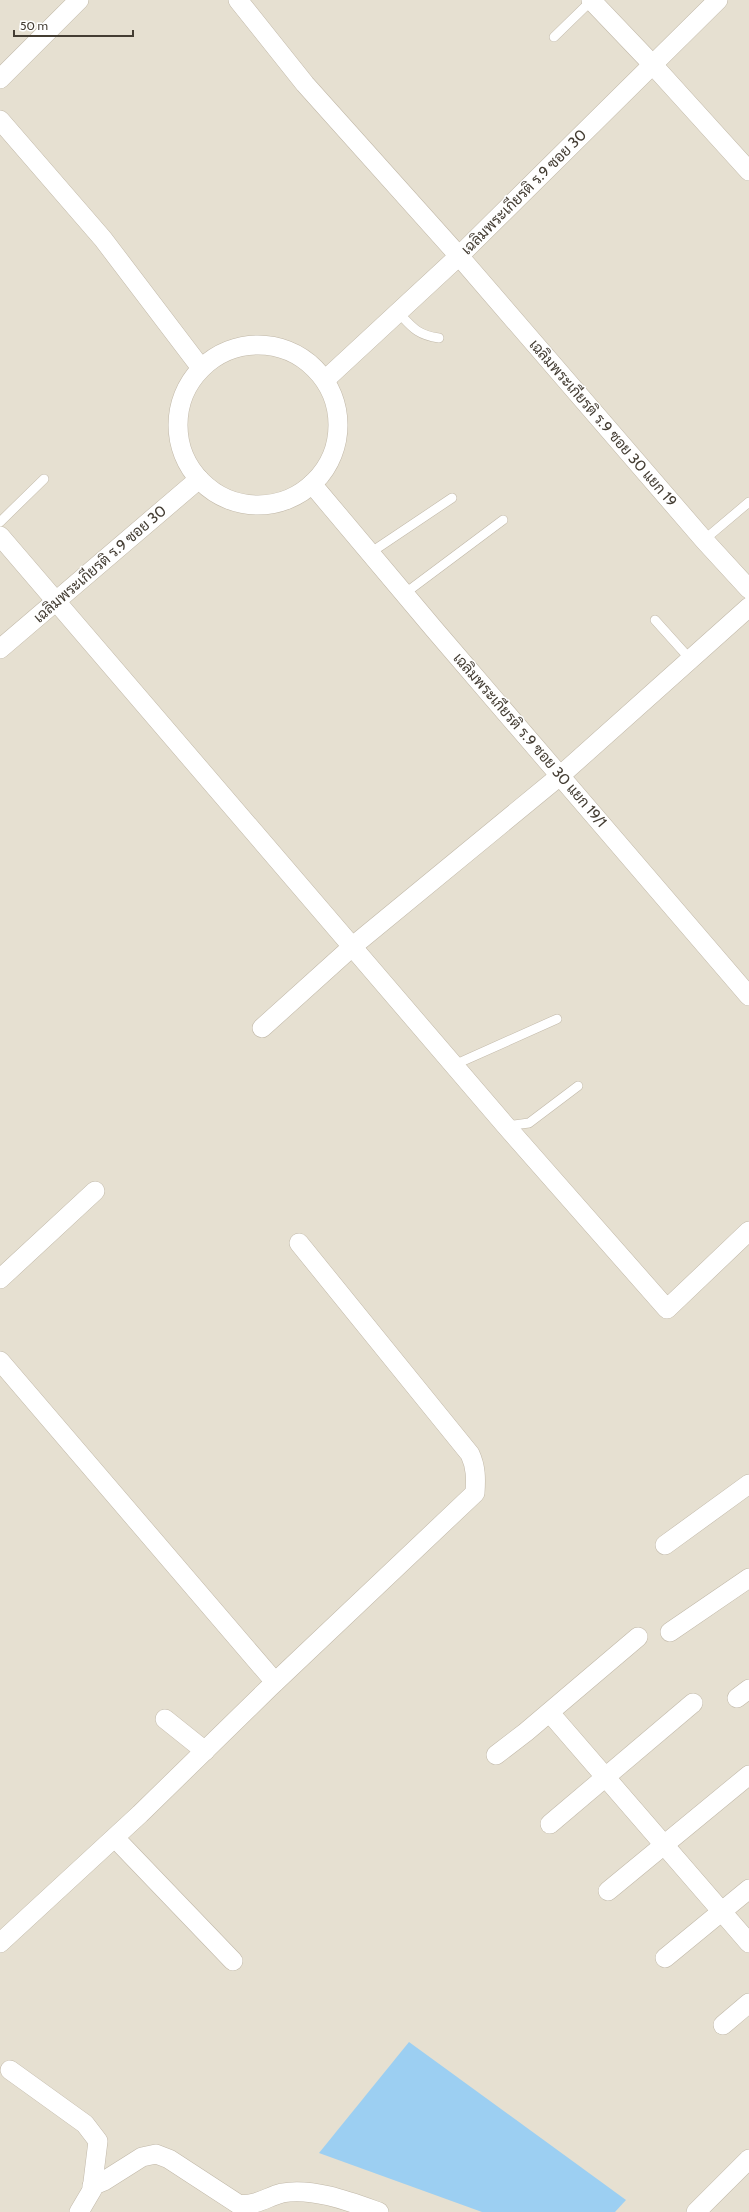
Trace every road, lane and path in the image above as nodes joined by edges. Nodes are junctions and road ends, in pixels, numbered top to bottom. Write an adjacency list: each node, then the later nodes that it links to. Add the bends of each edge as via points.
1 (79, 0): 7 (street)
2 (238, 0): 10 (street, เฉลิมพระเกียรติ ร.9 ซอย 30 แยก 19, via 305,84)
3 (591, 0): 5 (lane); 6 (street)
4 (718, 0): 6 (street, เฉลิมพระเกียรติ ร.9 ซอย 30)
5 (554, 38)
6 (653, 65): 9 (street); 10 (street, เฉลิมพระเกียรติ ร.9 ซอย 30)
7 (0, 79)
8 (0, 120): 13 (street, via 102,239)
9 (749, 171)
10 (459, 256): 11 (street, เฉลิมพระเกียรติ ร.9 ซอย 30); 23 (street, เฉลิมพระเกียรติ ร.9 ซอย 30 แยก 19)
11 (398, 312): 12 (lane, via 417,332 424,336); 14 (street, เฉลิมพระเกียรติ ร.9 ซอย 30)
12 (439, 338)
13 (201, 368): 14 (street, via 220,354 242,346 266,345 289,350 309,362); 16 (street, via 187,388 179,411 179,429 185,459)
14 (325, 380): 17 (street, via 335,400 338,423 332,452 326,466)
15 (44, 479): 21 (lane)
16 (199, 479): 17 (street, via 218,495 254,504 267,504 291,498); 27 (street, เฉลิมพระเกียรติ ร.9 ซอย 30)
17 (312, 484): 24 (street, เฉลิมพระเกียรติ ร.9 ซอย 30 แยก 19/1)
18 (452, 498): 24 (lane)
19 (749, 502): 23 (lane)
20 (503, 520): 26 (lane)
21 (0, 522)
22 (0, 536): 27 (street)
23 (704, 540): 25 (street, เฉลิมพระเกียรติ ร.9 ซอย 30 แยก 19)
24 (370, 553): 26 (street, เฉลิมพระเกียรติ ร.9 ซอย 30 แยก 19/1)
25 (749, 589)
26 (404, 594): 32 (street, เฉลิมพระเกียรติ ร.9 ซอย 30 แยก 19/1)
27 (55, 603): 30 (street, เฉลิมพระเกียรติ ร.9 ซอย 30); 33 (street)
28 (749, 607): 31 (street)
29 (655, 620): 31 (lane)
30 (0, 648)
31 (690, 659): 32 (street)
32 (561, 775): 33 (street); 34 (street, เฉลิมพระเกียรติ ร.9 ซอย 30 แยก 19/1)
33 (352, 946): 36 (street); 37 (street)
34 (749, 996)
35 (557, 1019): 37 (lane)
36 (262, 1028)
37 (454, 1064): 39 (street)
38 (578, 1086): 39 (lane, via 529,1123)
39 (506, 1126): 41 (street, via 667,1309)
40 (95, 1191): 43 (street)
41 (749, 1231)
42 (298, 1243): 50 (street, via 470,1454 475,1465 476,1477 475,1493)
43 (0, 1279)
44 (0, 1361): 50 (street)
45 (749, 1484): 46 (street)
46 (665, 1545)
47 (749, 1578): 48 (street)
48 (670, 1632)
49 (638, 1637): 52 (street)
50 (275, 1682): 54 (street)
51 (693, 1703): 57 (street)
52 (550, 1713): 55 (street); 57 (street)
53 (165, 1719): 54 (street)
54 (205, 1751): 59 (street)
55 (496, 1754)
56 (749, 1775): 60 (street)
57 (608, 1777): 58 (street); 60 (street)
58 (550, 1824)
59 (115, 1838): 65 (street); 67 (street)
60 (665, 1843): 62 (street); 63 (street)
61 (749, 1889): 63 (street)
62 (608, 1891)
63 (723, 1911): 64 (street); 66 (street)
64 (749, 1942)
65 (0, 1943)
66 (665, 1958)
67 (233, 1960)
68 (749, 2003): 69 (street)
69 (723, 2025)
70 (10, 2070): 72 (street, via 86,2124 93,2132 98,2141)
71 (749, 2159): 75 (street)
72 (92, 2186): 73 (street, via 86,2203); 74 (street, via 142,2157 156,2154 169,2159 238,2204 247,2205 282,2193 298,2191 346,2200)
73 (79, 2212)
74 (379, 2212)
75 (696, 2212)

